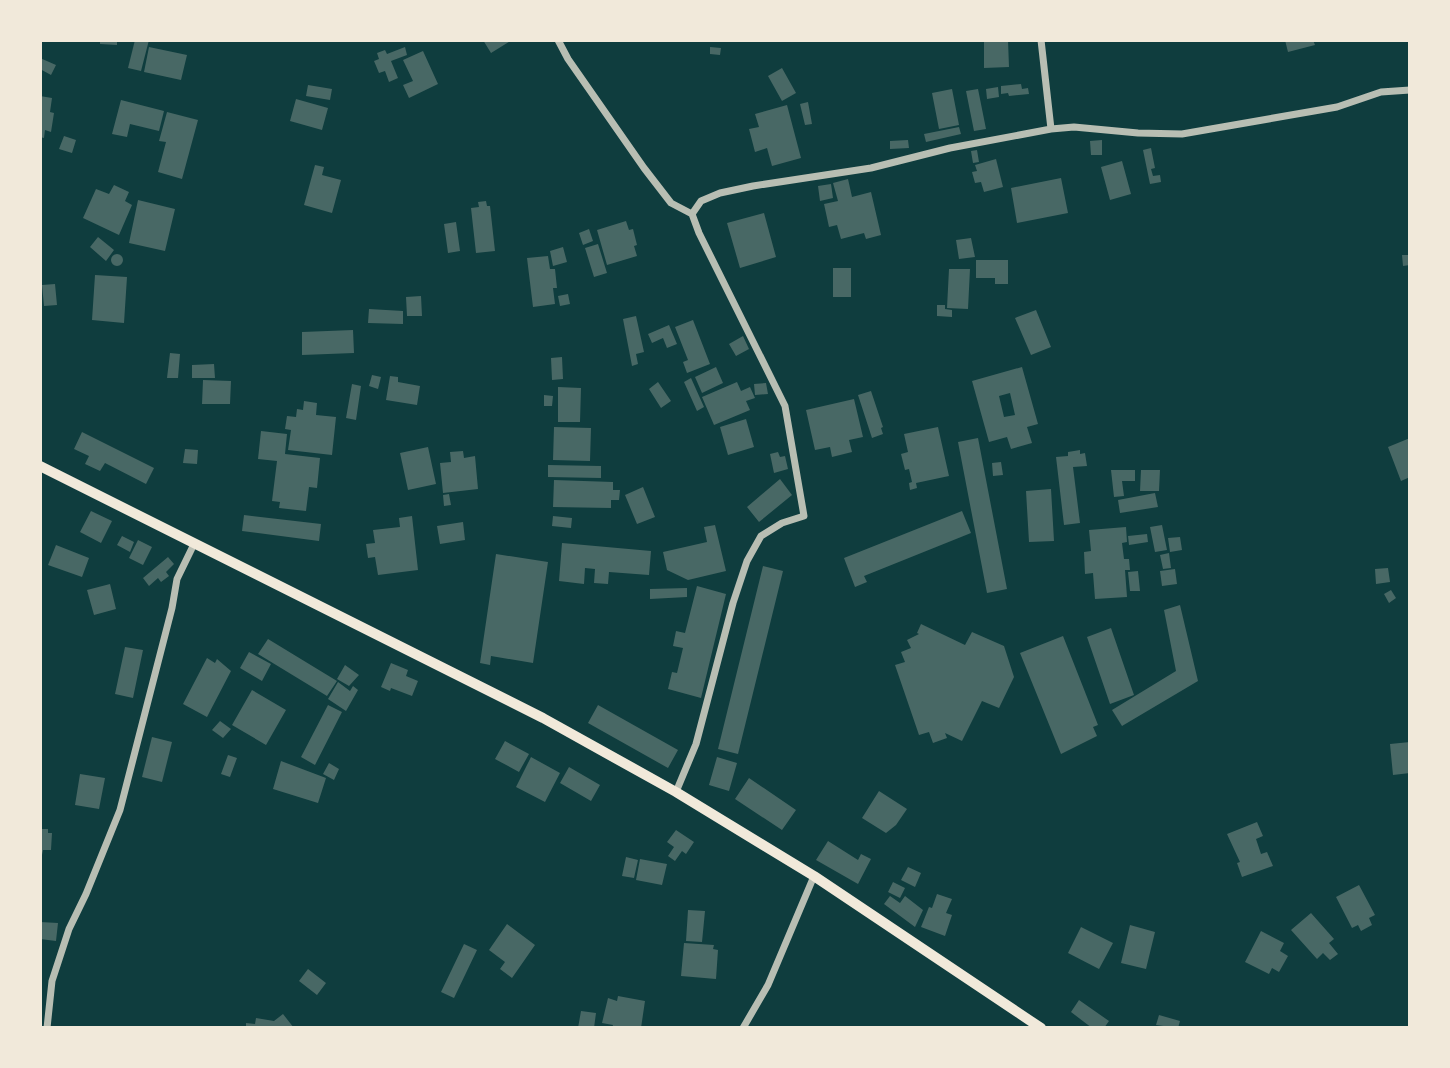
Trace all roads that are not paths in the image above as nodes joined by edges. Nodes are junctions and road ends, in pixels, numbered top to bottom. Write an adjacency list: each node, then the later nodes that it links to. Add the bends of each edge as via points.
1 (558, 40): 5 (street, via 644,168 671,202)
2 (1041, 40): 4 (street)
3 (1410, 90): 4 (street, via 1381,92 1337,107 1182,134)
4 (1051, 129): 5 (street, via 871,168 720,193 701,201)
5 (692, 214): 8 (street, via 785,406 804,516 761,536 747,561 696,744)
6 (40, 466): 7 (main road)
7 (194, 544): 8 (main road, via 543,718); 10 (street, via 177,579 120,810 52,981)
8 (676, 792): 9 (main road)
9 (814, 876): 11 (street, via 768,985); 12 (main road)
10 (47, 1028)
11 (743, 1028)
12 (1041, 1028)

